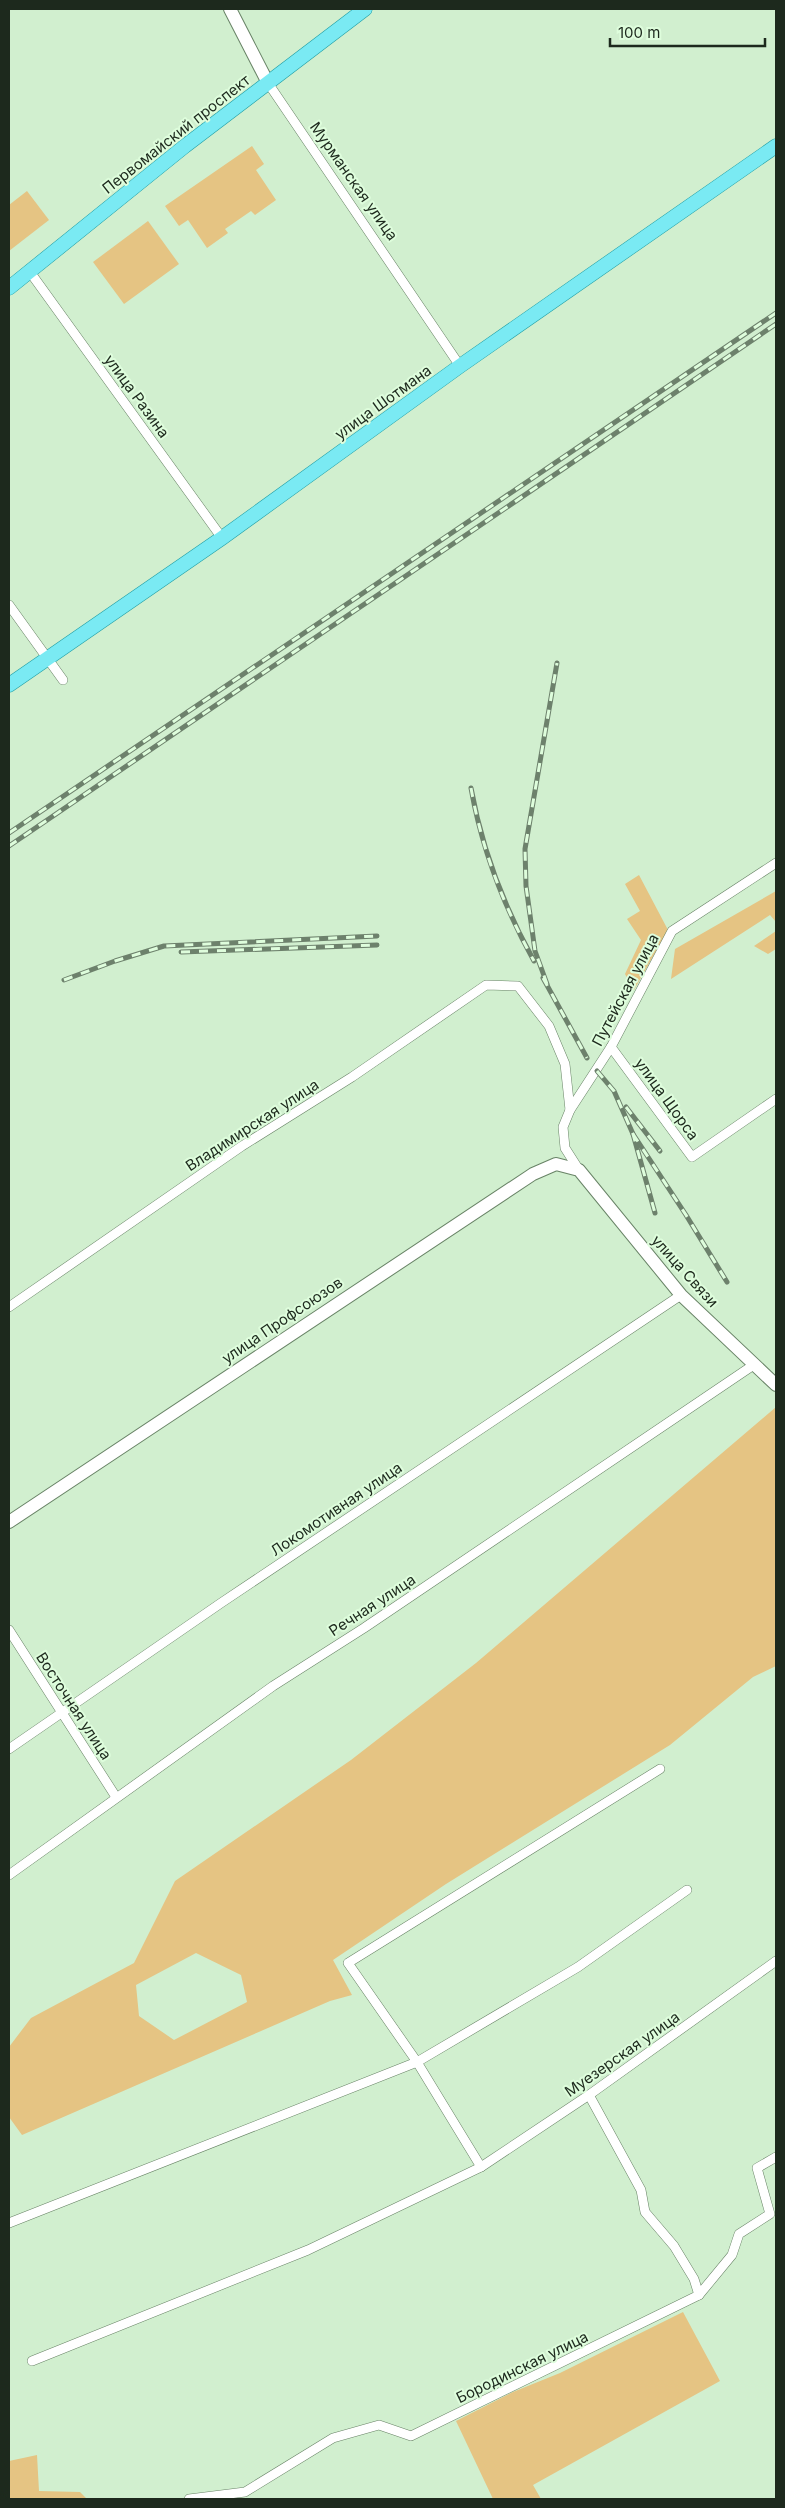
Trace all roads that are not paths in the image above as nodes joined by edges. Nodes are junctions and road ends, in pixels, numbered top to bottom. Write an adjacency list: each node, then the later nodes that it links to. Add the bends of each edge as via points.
1 (230, 9): 3 (main road, Мурманская улица)
2 (364, 9): 3 (main road, Первомайский проспект)
3 (268, 83): 5 (main road, Первомайский проспект); 7 (street, Мурманская улица)
4 (776, 146): 7 (main road, улица Шотмана)
5 (30, 272): 6 (main road, Первомайский проспект); 8 (street, улица Разина)
6 (9, 288)
7 (460, 366): 8 (main road, улица Шотмана)
8 (222, 538): 10 (main road, улица Шотмана)
9 (9, 605): 10 (street)
10 (49, 658): 11 (street); 12 (main road, улица Шотмана)
11 (63, 680)
12 (9, 685)
13 (776, 863): 14 (street, Путейская улица, via 672,931)
14 (611, 1047): 15 (street, улица Щорса, via 692,1157); 16 (street, Путейская улица)
15 (776, 1099)
16 (570, 1110): 17 (street, Путейская улица, via 563,1127 565,1148); 19 (street, Владимирская улица, via 565,1064 549,1026 518,986 486,985 242,1146)
17 (579, 1170): 18 (main road, улица Связи); 22 (main road, улица Профсоюзов, via 556,1164 532,1174)
18 (681, 1295): 20 (main road, улица Связи); 24 (street, Локомотивная улица)
19 (9, 1307)
20 (755, 1364): 21 (main road, улица Связи); 27 (street, Речная улица, via 273,1686)
21 (776, 1385)
22 (9, 1522)
23 (9, 1630): 24 (street, Восточная улица)
24 (61, 1713): 25 (street, Локомотивная улица); 27 (street, Восточная улица)
25 (9, 1750)
26 (660, 1768): 31 (street, via 348,1963)
27 (116, 1797): 28 (street, Речная улица)
28 (9, 1875)
29 (687, 1890): 31 (street, via 578,1967)
30 (776, 1961): 32 (street, Муезерская улица)
31 (418, 2062): 34 (street); 35 (street)
32 (589, 2095): 34 (street, Муезерская улица); 36 (street, via 641,2190 645,2212 674,2246 694,2279)
33 (776, 2157): 36 (street, Бородинская улица, via 757,2168 770,2214 739,2234 732,2255)
34 (481, 2167): 37 (street, Муезерская улица, via 308,2250)
35 (9, 2223)
36 (699, 2295): 38 (street, Бородинская улица, via 411,2436 379,2426 333,2438 245,2492)
37 (32, 2361)
38 (189, 2499)

